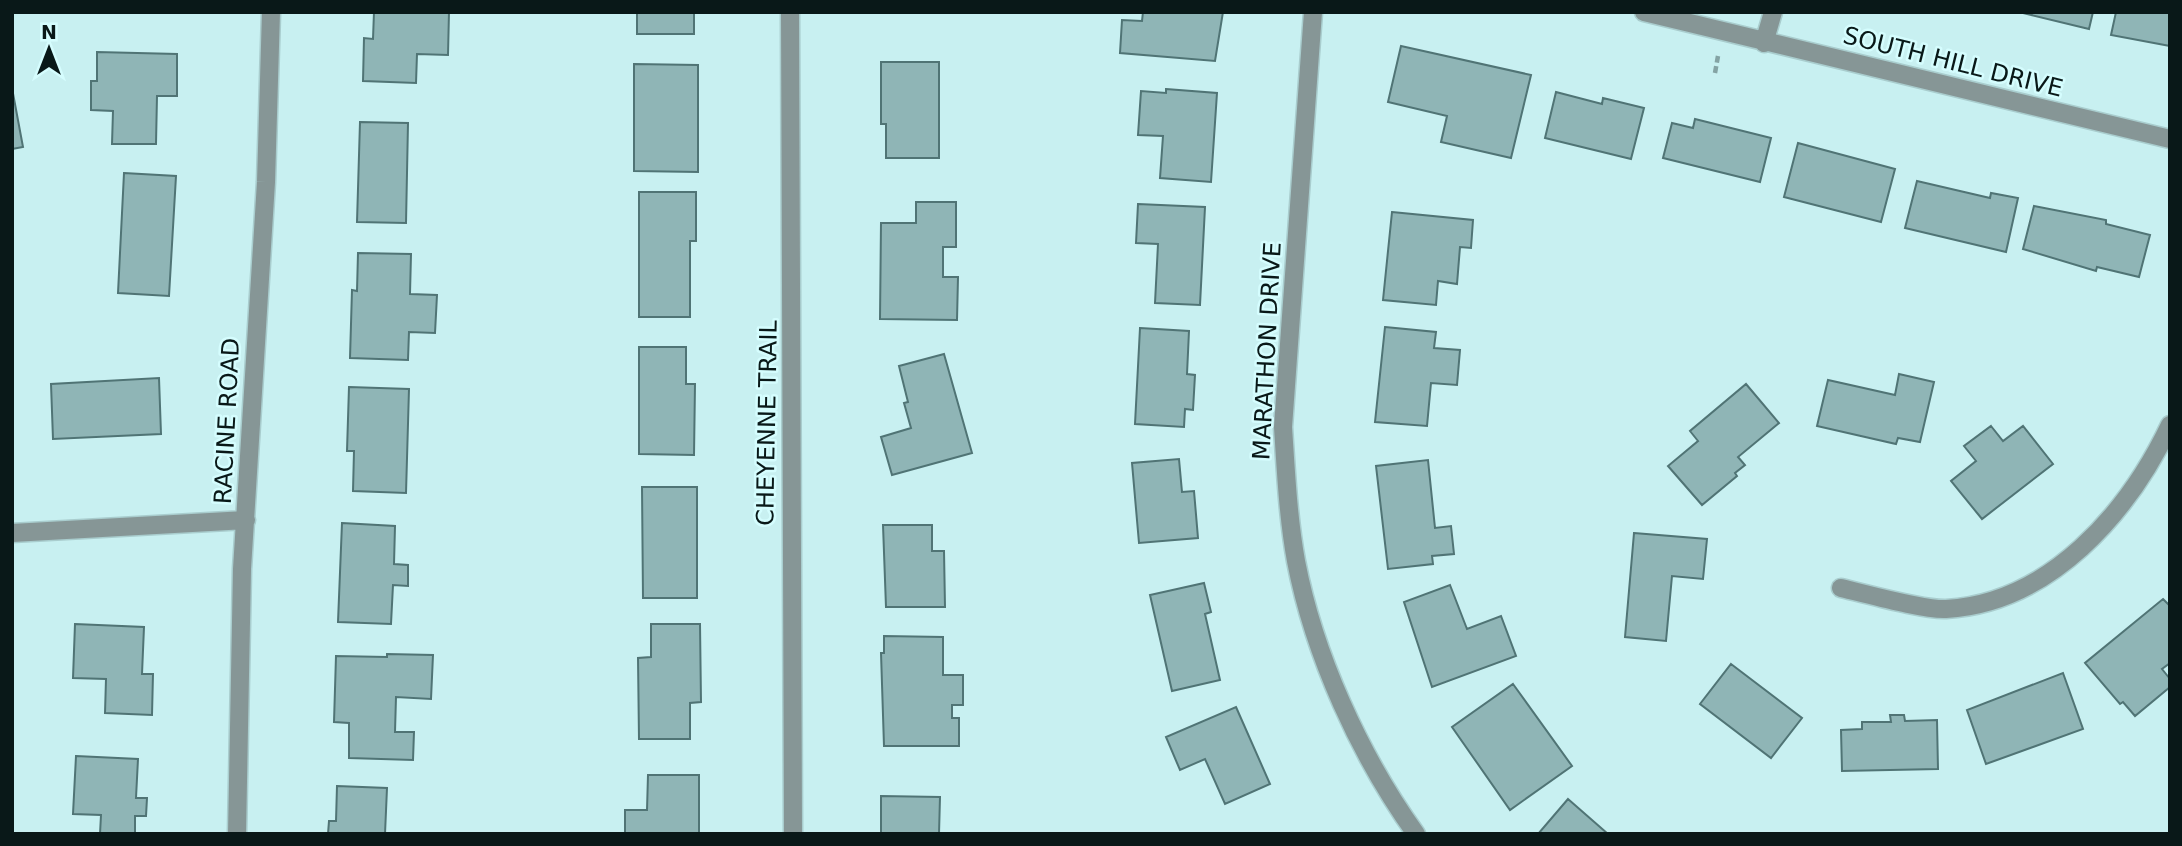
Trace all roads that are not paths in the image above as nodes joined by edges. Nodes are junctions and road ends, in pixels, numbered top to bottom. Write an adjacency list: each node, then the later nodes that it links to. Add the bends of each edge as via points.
1 (271, 12): 9 (street, RACINE ROAD)
2 (790, 12): 13 (street, CHEYENNE TRAIL)
3 (1313, 12): 14 (street, MARATHON DRIVE, via 1283,427 1287,489 1297,562 1328,669 1360,742)
4 (1644, 12): 6 (street, SOUTH HILL DRIVE)
5 (1773, 12): 6 (street)
6 (1764, 43): 7 (street, SOUTH HILL DRIVE)
7 (2170, 139)
8 (2170, 425): 11 (street, via 2151,464 2119,508 2082,546 2045,577 1995,602 1943,610)
9 (246, 520): 10 (street); 12 (street, RACINE ROAD)
10 (12, 533)
11 (1841, 588)
12 (237, 834)
13 (793, 834)
14 (1416, 834)

